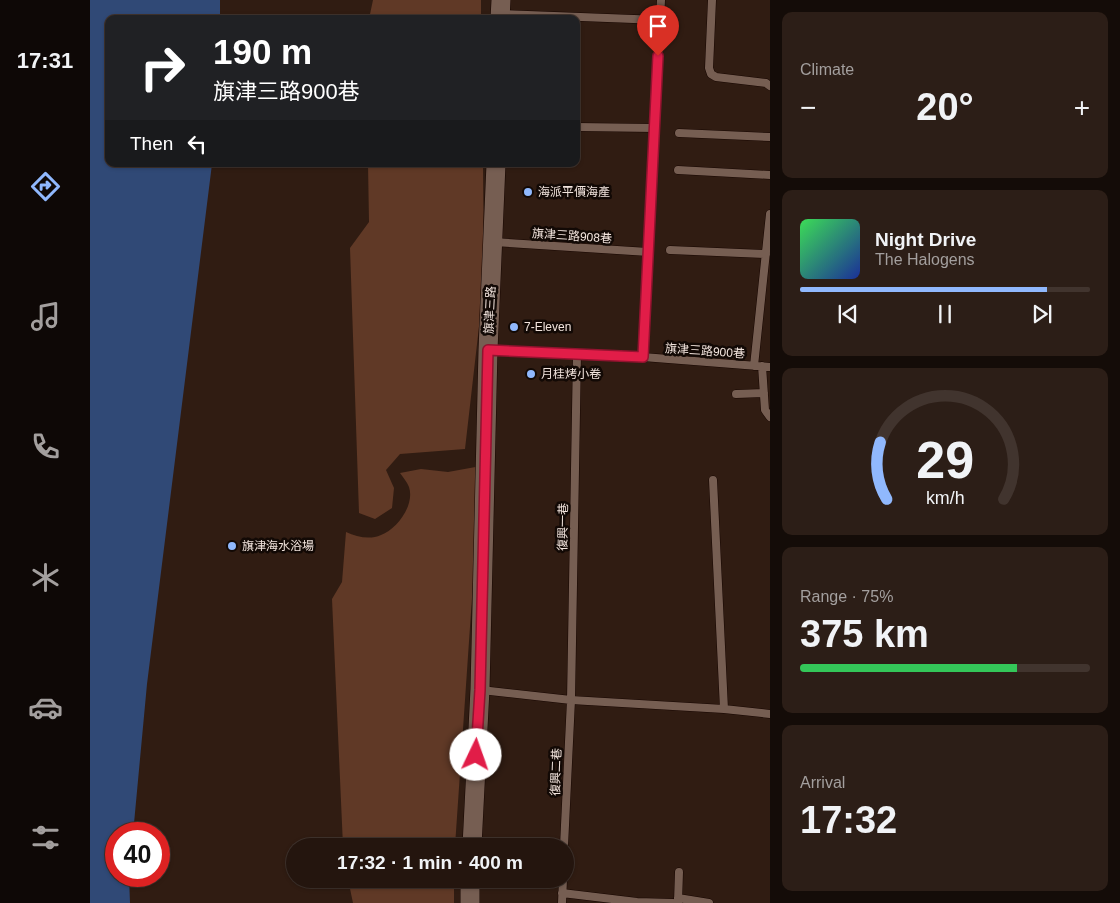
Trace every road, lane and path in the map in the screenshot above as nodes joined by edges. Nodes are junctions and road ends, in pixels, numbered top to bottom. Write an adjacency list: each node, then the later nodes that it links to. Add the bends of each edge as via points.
1 (661, 0): 6 (lane)
2 (712, 0): 7 (lane, via 711,74 766,82)
3 (501, 11): 4 (lane)
4 (572, 15)
5 (580, 15): 6 (lane)
6 (660, 20): 9 (lane)
7 (770, 86)
8 (580, 127): 9 (lane)
9 (654, 128): 18 (lane)
10 (679, 133): 11 (lane)
11 (770, 137)
12 (496, 167): 16 (street, 旗津三路)
13 (678, 170): 14 (lane)
14 (770, 174)
15 (770, 214): 19 (lane)
16 (494, 242): 18 (lane, 旗津三路908巷); 20 (street, 旗津三路)
17 (670, 250): 19 (lane)
18 (648, 252): 22 (lane)
19 (766, 254): 23 (lane)
20 (488, 350): 21 (lane, 旗津三路900巷); 28 (street, 旗津三路)
21 (577, 354): 22 (lane, 旗津三路900巷); 29 (lane, 復興一巷)
22 (643, 357): 23 (lane, 旗津三路900巷)
23 (762, 366): 24 (lane)
24 (764, 393): 25 (lane); 26 (lane, via 765,410)
25 (736, 394)
26 (770, 417)
27 (713, 480): 30 (lane)
28 (480, 690): 29 (lane); 32 (street, 旗津三路)
29 (570, 700): 30 (lane); 33 (lane, 復興二巷)
30 (724, 710): 31 (lane)
31 (770, 714)
32 (472, 838)
33 (564, 838)
34 (679, 872): 38 (lane)
35 (470, 888): 39 (street)
36 (562, 888): 37 (lane)
37 (562, 893): 38 (lane, via 637,902); 40 (lane)
38 (676, 901): 41 (lane)
39 (470, 903)
40 (562, 903)
41 (709, 903)

